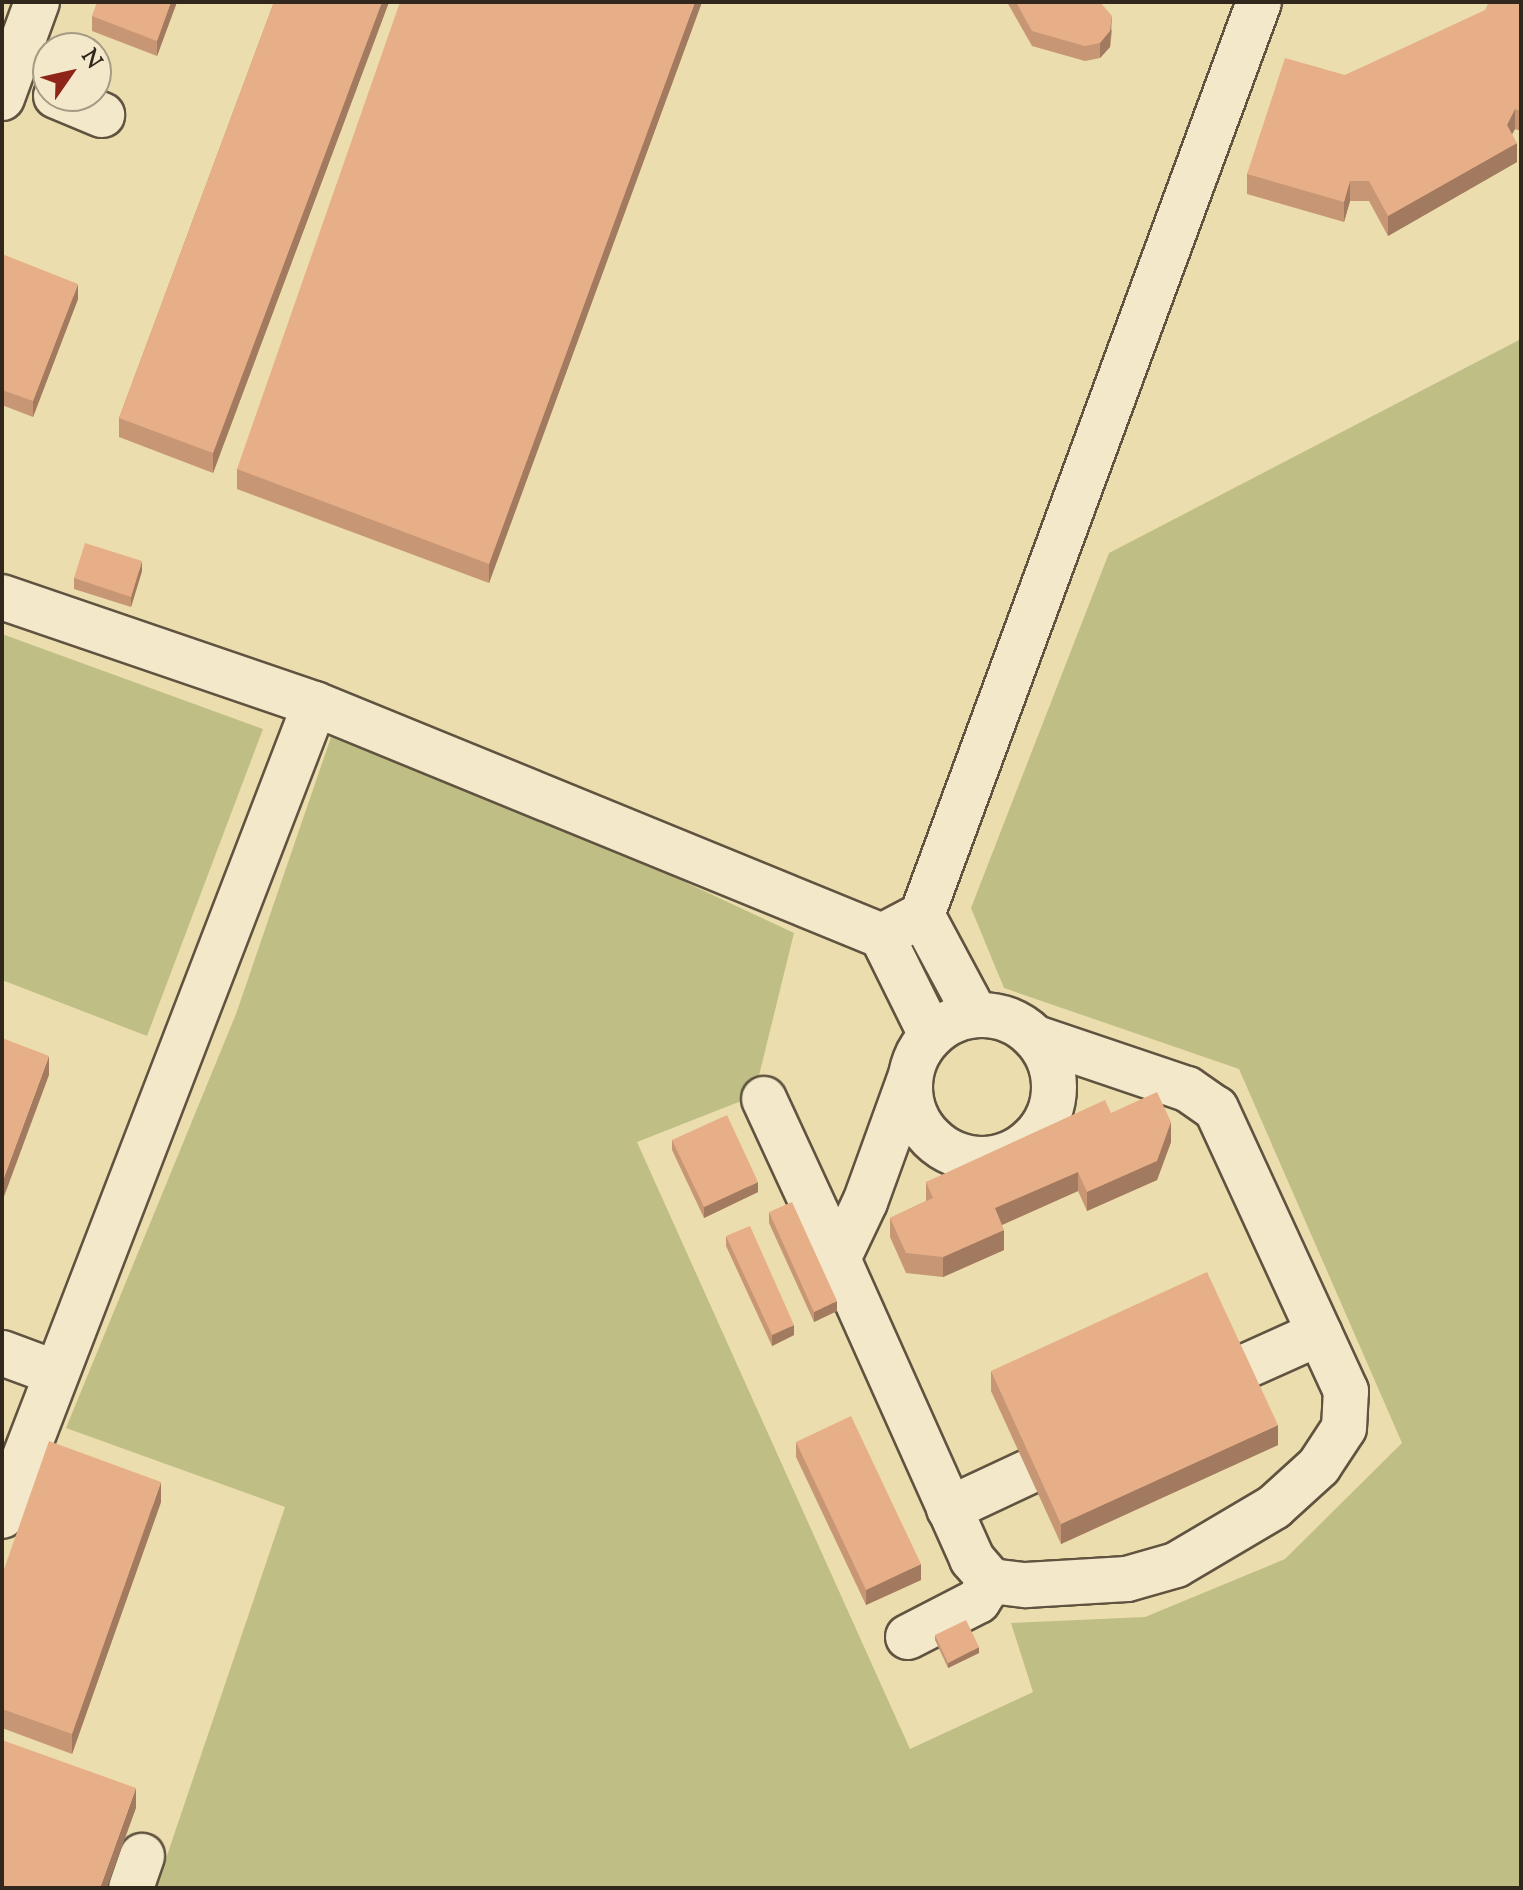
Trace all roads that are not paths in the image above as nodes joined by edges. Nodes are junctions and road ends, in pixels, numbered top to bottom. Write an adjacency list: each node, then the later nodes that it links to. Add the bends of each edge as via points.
1 (37, 2): 3 (lane)
2 (1259, 2): 8 (lane)
3 (20, 90)
4 (95, 112): 5 (lane)
5 (102, 115)
6 (2, 597): 7 (lane)
7 (315, 704): 9 (lane); 19 (lane)
8 (922, 915): 9 (lane); 10 (lane)
9 (882, 936): 11 (lane)
10 (975, 1014): 11 (lane); 12 (lane, via 1008,1020)
11 (931, 1035): 13 (lane)
12 (1036, 1038): 13 (lane, via 1049,1058 1053,1106 1034,1136 1005,1156 981,1160 937,1143 916,1114); 16 (lane, via 1187,1089 1216,1109)
13 (910, 1078): 15 (lane, via 865,1202)
14 (764, 1099): 15 (lane)
15 (838, 1259): 22 (lane)
16 (1320, 1333): 18 (lane); 24 (lane, via 1346,1391 1344,1428 1319,1466 1274,1507 1176,1565 1127,1579)
17 (2, 1353): 19 (lane)
18 (1242, 1368)
19 (56, 1373): 20 (lane)
20 (16, 1439): 23 (lane)
21 (1028, 1472): 22 (lane)
22 (949, 1509): 24 (lane, via 972,1559)
23 (2, 1516)
24 (991, 1581): 25 (lane, via 978,1601)
25 (908, 1637)

